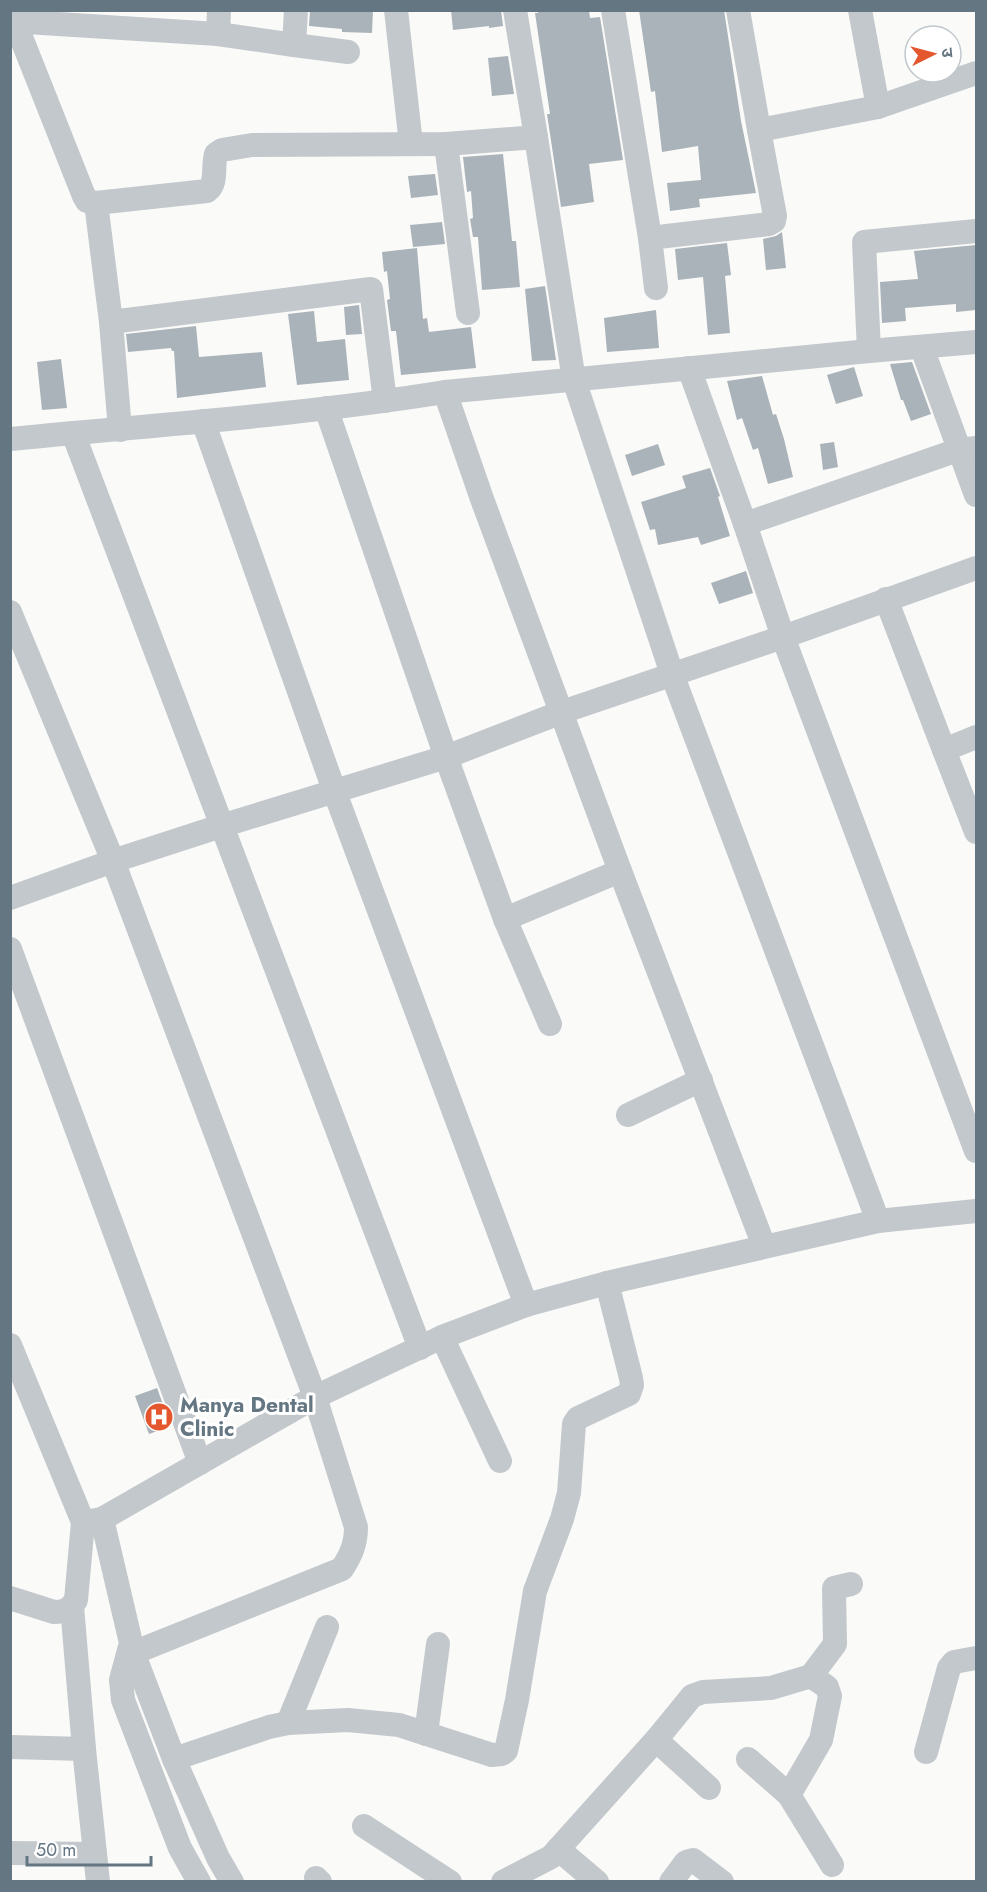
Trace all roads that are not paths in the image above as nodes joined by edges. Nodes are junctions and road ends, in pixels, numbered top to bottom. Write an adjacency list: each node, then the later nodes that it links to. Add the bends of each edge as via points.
1 (296, 10): 9 (street)
2 (396, 10): 15 (street)
3 (515, 10): 14 (street)
4 (613, 10): 19 (street)
5 (738, 10): 13 (street)
6 (860, 10): 12 (street)
7 (13, 22): 8 (street); 17 (street, via 84,196)
8 (218, 22): 9 (street)
9 (294, 45): 10 (street)
10 (348, 52)
11 (976, 73): 12 (street)
12 (878, 107): 13 (street)
13 (759, 130): 19 (street, via 774,221)
14 (536, 137): 16 (street); 27 (street)
15 (411, 144): 16 (street); 17 (street, via 264,144 222,150 216,154 210,189)
16 (446, 144): 21 (street)
17 (96, 203): 22 (street)
18 (976, 231): 25 (street, via 864,242)
19 (650, 238): 20 (street)
20 (656, 288)
21 (468, 312)
22 (111, 322): 29 (street, via 371,289); 32 (street)
23 (976, 342): 24 (street)
24 (922, 348): 25 (street); 35 (street)
25 (868, 351): 26 (street)
26 (689, 368): 27 (street); 37 (street)
27 (574, 380): 28 (street); 42 (street)
28 (445, 392): 29 (street); 43 (street)
29 (385, 401): 30 (street)
30 (326, 408): 31 (street); 46 (street)
31 (203, 421): 32 (street); 47 (street)
32 (120, 430): 33 (street)
33 (73, 433): 34 (street); 48 (street)
34 (10, 439)
35 (967, 449): 36 (street); 37 (street)
36 (976, 495)
37 (746, 524): 41 (street)
38 (976, 568): 39 (street)
39 (886, 599): 41 (street); 45 (street)
40 (10, 612): 50 (street)
41 (783, 637): 42 (street); 58 (street)
42 (672, 674): 43 (street); 60 (street)
43 (562, 712): 46 (street); 51 (street)
44 (976, 737): 45 (street)
45 (944, 750): 49 (street)
46 (446, 757): 47 (street); 53 (street)
47 (334, 790): 48 (street); 63 (street)
48 (221, 826): 50 (street); 66 (street)
49 (976, 832)
50 (113, 861): 52 (street); 67 (street)
51 (620, 871): 53 (street); 56 (street)
52 (10, 898)
53 (505, 919): 55 (street)
54 (10, 949): 69 (street)
55 (550, 1024)
56 (700, 1080): 57 (street); 61 (street)
57 (628, 1115)
58 (976, 1151)
59 (976, 1211): 60 (street)
60 (878, 1221): 61 (street)
61 (764, 1246): 62 (street)
62 (607, 1283): 63 (street); 80 (street, via 631,1390 578,1418 574,1424 569,1493 536,1591 508,1746 502,1754 492,1755)
63 (526, 1305): 64 (street)
64 (442, 1337): 66 (street); 68 (street)
65 (10, 1345): 70 (street)
66 (420, 1348): 67 (street)
67 (315, 1397): 69 (street); 76 (street, via 356,1527 356,1541 342,1569)
68 (500, 1461)
69 (200, 1463): 70 (street)
70 (92, 1521): 73 (street); 76 (street)
71 (851, 1584): 78 (street, via 834,1588 835,1644)
72 (10, 1599): 73 (street, via 54,1612)
73 (72, 1606): 83 (street)
74 (327, 1627): 79 (street)
75 (438, 1644): 80 (street)
76 (132, 1650): 85 (street); 95 (street, via 121,1680 123,1700 180,1848)
77 (976, 1658): 84 (street, via 954,1662 949,1668)
78 (812, 1676): 81 (street, via 771,1688 698,1693); 88 (street, via 827,1686 831,1696 821,1740)
79 (288, 1723): 80 (street, via 348,1720 399,1725); 85 (street)
80 (426, 1734)
81 (656, 1740): 87 (street); 90 (street)
82 (10, 1747): 83 (street)
83 (84, 1749): 92 (street)
84 (926, 1752)
85 (174, 1759): 96 (street)
86 (748, 1759): 88 (street)
87 (709, 1788)
88 (789, 1795): 93 (street)
89 (364, 1826): 97 (street)
90 (558, 1849): 98 (street, via 551,1857); 99 (street)
91 (10, 1853): 92 (street)
92 (95, 1854): 94 (street)
93 (832, 1865)
94 (98, 1881)
95 (199, 1881)
96 (232, 1881)
97 (450, 1881)
98 (503, 1881)
99 (597, 1881)
100 (672, 1881): 101 (street, via 690,1860)
101 (722, 1881)

